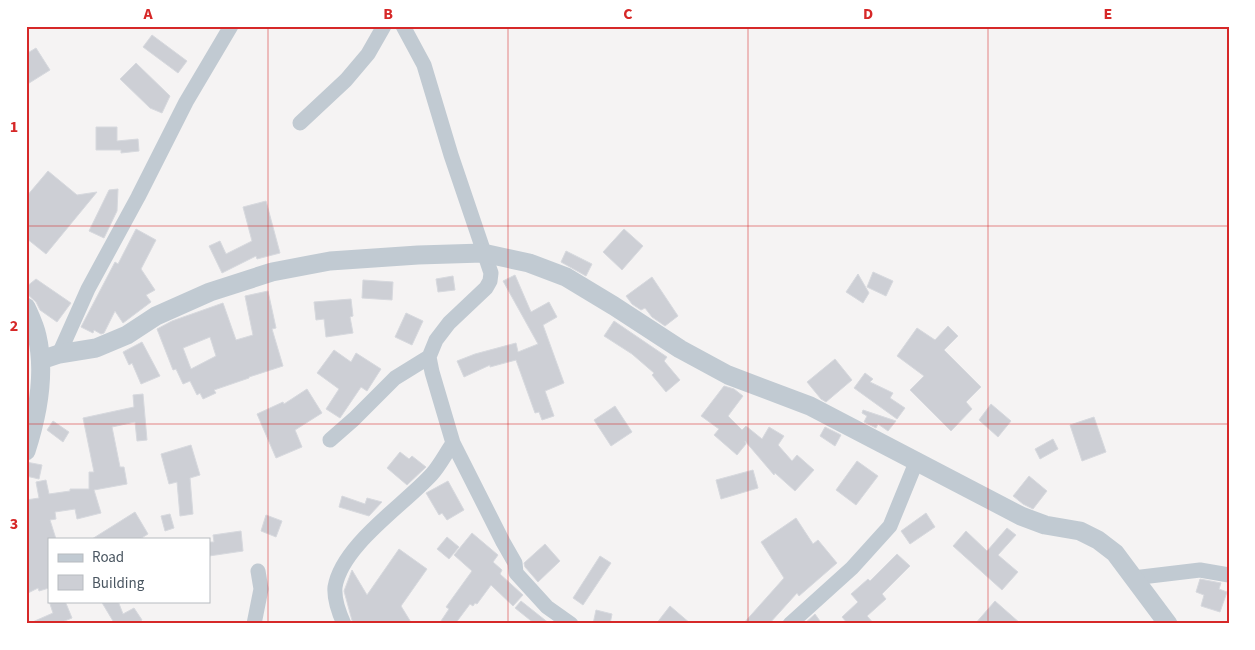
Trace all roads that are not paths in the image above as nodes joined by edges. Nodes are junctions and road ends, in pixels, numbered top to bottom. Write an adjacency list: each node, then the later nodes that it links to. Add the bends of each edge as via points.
1 (232, 26): 7 (street, via 186,102)
2 (384, 26): 4 (street, via 368,54 346,80)
3 (403, 26): 5 (street, via 424,65)
4 (300, 123)
5 (483, 253): 7 (street, via 330,261 272,272 210,292 96,348); 8 (street, via 491,273 486,288 449,323 436,340); 12 (street, via 529,263 566,277 680,349 728,375 810,406)
6 (26, 307): 7 (street)
7 (50, 357): 11 (street, via 40,386 35,424)
8 (429, 357): 9 (street, via 395,378); 10 (street)
9 (330, 440)
10 (453, 443): 17 (street, via 433,473 357,545 341,567 335,588); 18 (street, via 515,563 516,573 547,607)
11 (26, 451)
12 (917, 460): 15 (street, via 1021,516 1045,525 1080,531 1098,540 1115,553); 19 (street, via 890,526 852,568)
13 (258, 571): 16 (street, via 261,589)
14 (1229, 575): 15 (street, via 1200,570)
15 (1134, 578): 20 (street)
16 (254, 624)
17 (344, 624)
18 (571, 624)
19 (790, 624)
20 (1168, 624)

